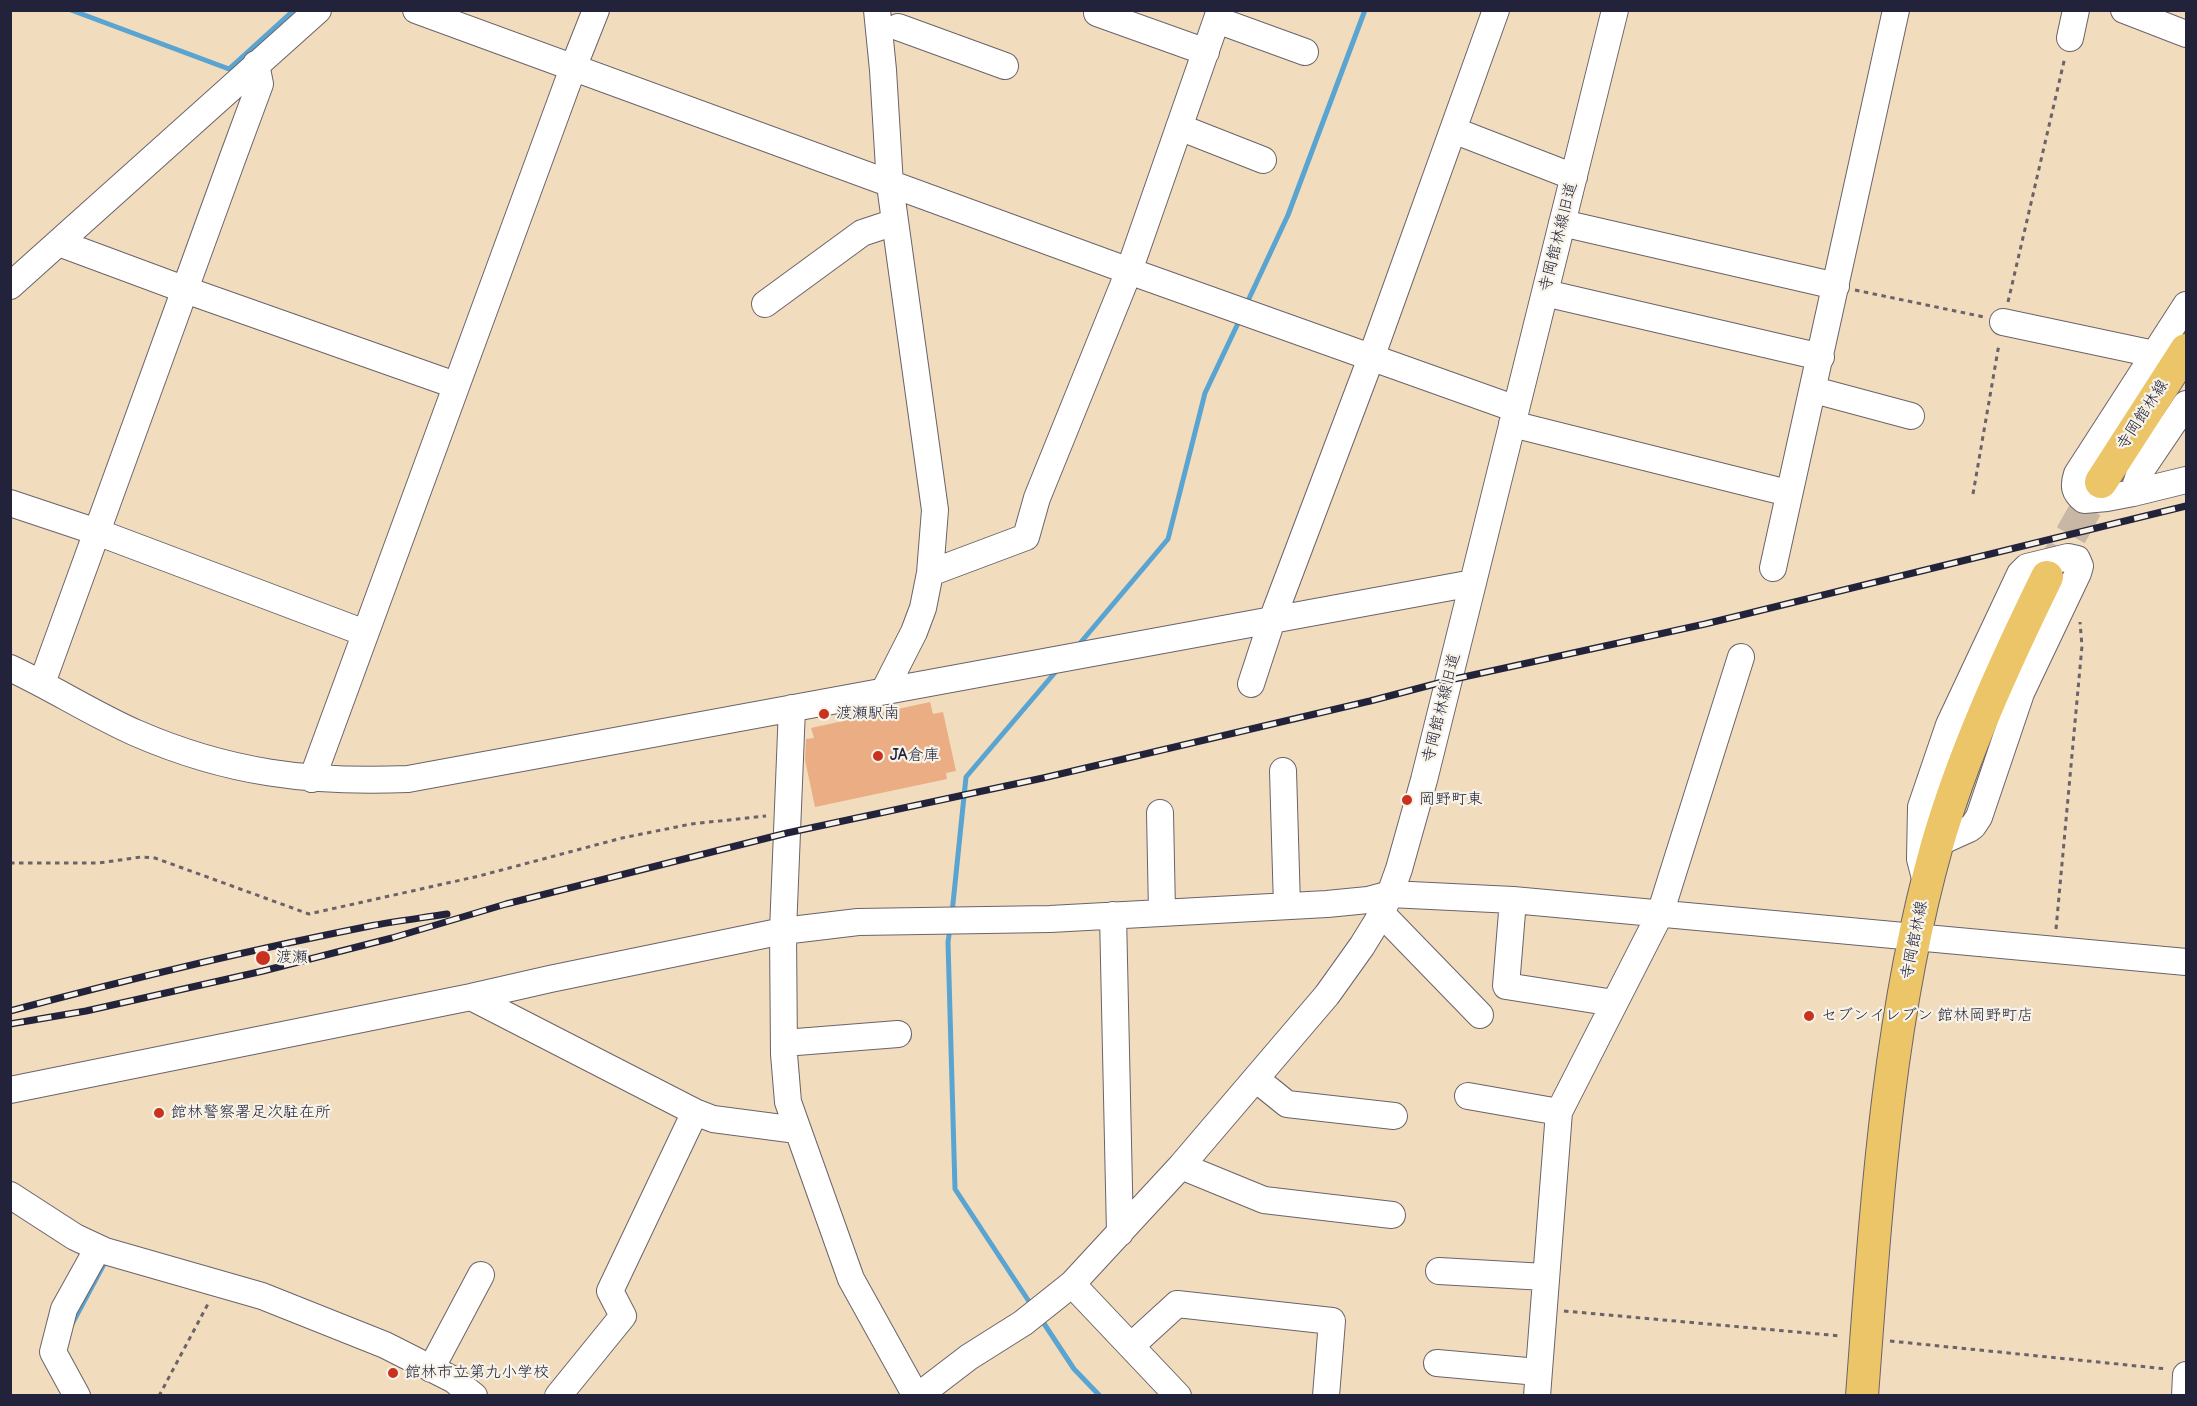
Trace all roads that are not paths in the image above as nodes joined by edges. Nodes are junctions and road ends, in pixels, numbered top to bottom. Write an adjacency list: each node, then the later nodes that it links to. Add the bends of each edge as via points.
1 (318, 10): 17 (street)
2 (416, 10): 19 (street)
3 (596, 10): 19 (street)
4 (877, 10): 20 (street)
5 (1496, 10): 22 (street)
6 (1615, 10): 24 (street, 寺岡館林線旧道)
7 (1896, 10): 31 (street)
8 (2076, 10): 14 (street)
9 (2124, 10): 13 (street)
10 (1097, 13): 15 (street)
11 (1219, 15): 15 (street); 16 (street)
12 (901, 19): 18 (street); 20 (street)
13 (2187, 34)
14 (2070, 38)
15 (1206, 52): 21 (street)
16 (1305, 52)
17 (256, 64): 28 (street); 32 (street, via 260,84)
18 (1005, 66)
19 (573, 68): 25 (street); 41 (street)
20 (883, 70): 25 (street)
21 (1179, 127): 23 (street); 29 (street)
22 (1453, 130): 24 (street); 40 (street)
23 (1263, 160)
24 (1574, 177): 27 (street, 寺岡館林線旧道)
25 (890, 184): 26 (street); 29 (street)
26 (895, 222): 34 (street, via 862,233); 53 (street, via 935,510)
27 (1562, 223): 31 (street); 33 (street, 寺岡館林線旧道)
28 (59, 243): 30 (street); 32 (street)
29 (1129, 272): 40 (street); 53 (street, via 1037,498 1026,537)
30 (10, 286)
31 (1836, 286): 39 (street)
32 (183, 289): 41 (street); 51 (street)
33 (1545, 293): 39 (street); 45 (street, 寺岡館林線旧道)
34 (765, 304)
35 (2187, 305): 38 (street)
36 (2003, 322): 38 (street)
37 (2187, 350): 47 (main road, 寺岡館林線)
38 (2154, 354): 49 (street, via 2073,485 2084,500)
39 (1821, 357): 42 (street)
40 (1371, 358): 45 (street); 56 (street)
41 (455, 385): 57 (street)
42 (1814, 390): 44 (street); 48 (street)
43 (2187, 404): 49 (street, via 2140,472)
44 (1911, 416)
45 (1514, 417): 48 (street); 55 (street, 寺岡館林線旧道)
46 (2187, 480): 49 (street)
47 (2101, 482)
48 (1788, 493): 52 (street)
49 (2133, 493)
50 (10, 502): 51 (street)
51 (97, 532): 57 (street); 60 (street)
52 (1773, 568)
53 (930, 573): 62 (street, via 914,632)
54 (2047, 577): 67 (main road, 寺岡館林線, via 1986,709)
55 (1473, 584): 56 (street); 70 (street, 寺岡館林線旧道, via 1424,780)
56 (1272, 620): 61 (street); 62 (street)
57 (365, 633): 65 (street)
58 (1742, 657): 73 (street)
59 (10, 668): 60 (street)
60 (42, 683): 65 (street, via 134,732 186,753 241,768)
61 (1251, 684)
62 (884, 691): 63 (street)
63 (792, 708): 65 (street, via 408,779); 75 (street)
64 (1283, 771): 71 (street)
65 (312, 779)
66 (1160, 813): 72 (street)
67 (1938, 843): 68 (main road, 寺岡館林線); 68 (street, via 1974,826 1979,817 2021,693 2078,573 2077,559 2068,557 2027,567 2020,574 1949,725 1921,807 1920,859)
68 (1926, 886): 76 (main road, 寺岡館林線)
69 (1513, 900): 70 (street); 73 (street); 79 (street, via 1506,986)
70 (1386, 903): 71 (street, via 1368,900); 80 (street); 83 (street, 寺岡館林線旧道, via 1328,995)
71 (1287, 906): 72 (street)
72 (1162, 912): 74 (street)
73 (1660, 914): 76 (street); 79 (street)
74 (1113, 915): 75 (street, via 858,922); 93 (street)
75 (783, 931): 78 (street); 82 (street)
76 (1915, 936): 77 (street); 110 (main road, 寺岡館林線, via 1880,1166)
77 (2187, 962)
78 (471, 998): 84 (street); 86 (street)
79 (1614, 1003): 87 (street)
80 (1480, 1015)
81 (898, 1034): 82 (street)
82 (784, 1043): 89 (street, via 788,1102)
83 (1256, 1079): 88 (street, via 1287,1104); 90 (street, 寺岡館林線旧道)
84 (10, 1090)
85 (1468, 1096): 87 (street)
86 (695, 1112): 89 (street, via 713,1119); 106 (street, via 610,1291 623,1316)
87 (1560, 1112): 97 (street)
88 (1394, 1116)
89 (797, 1130): 107 (street, via 851,1279)
90 (1181, 1166): 92 (street, via 1264,1200); 93 (street, 寺岡館林線旧道)
91 (10, 1195): 94 (street)
92 (1392, 1215)
93 (1120, 1233): 98 (street, 寺岡館林線旧道)
94 (98, 1248): 101 (street, via 262,1296 385,1345); 104 (street, via 64,1309 53,1352)
95 (1439, 1271): 97 (street)
96 (481, 1275): 101 (street)
97 (1545, 1277): 103 (street)
98 (1072, 1284): 99 (street); 107 (street, 寺岡館林線旧道, via 1023,1323)
99 (1131, 1346): 108 (street); 109 (street, via 1177,1304 1332,1321)
100 (1437, 1363): 103 (street)
101 (431, 1369): 105 (street)
102 (2187, 1375): 111 (street)
103 (1538, 1384)
104 (77, 1395)
105 (474, 1395)
106 (558, 1395)
107 (917, 1395)
108 (1178, 1395)
109 (1326, 1395)
110 (1862, 1395)
111 (2185, 1395)

